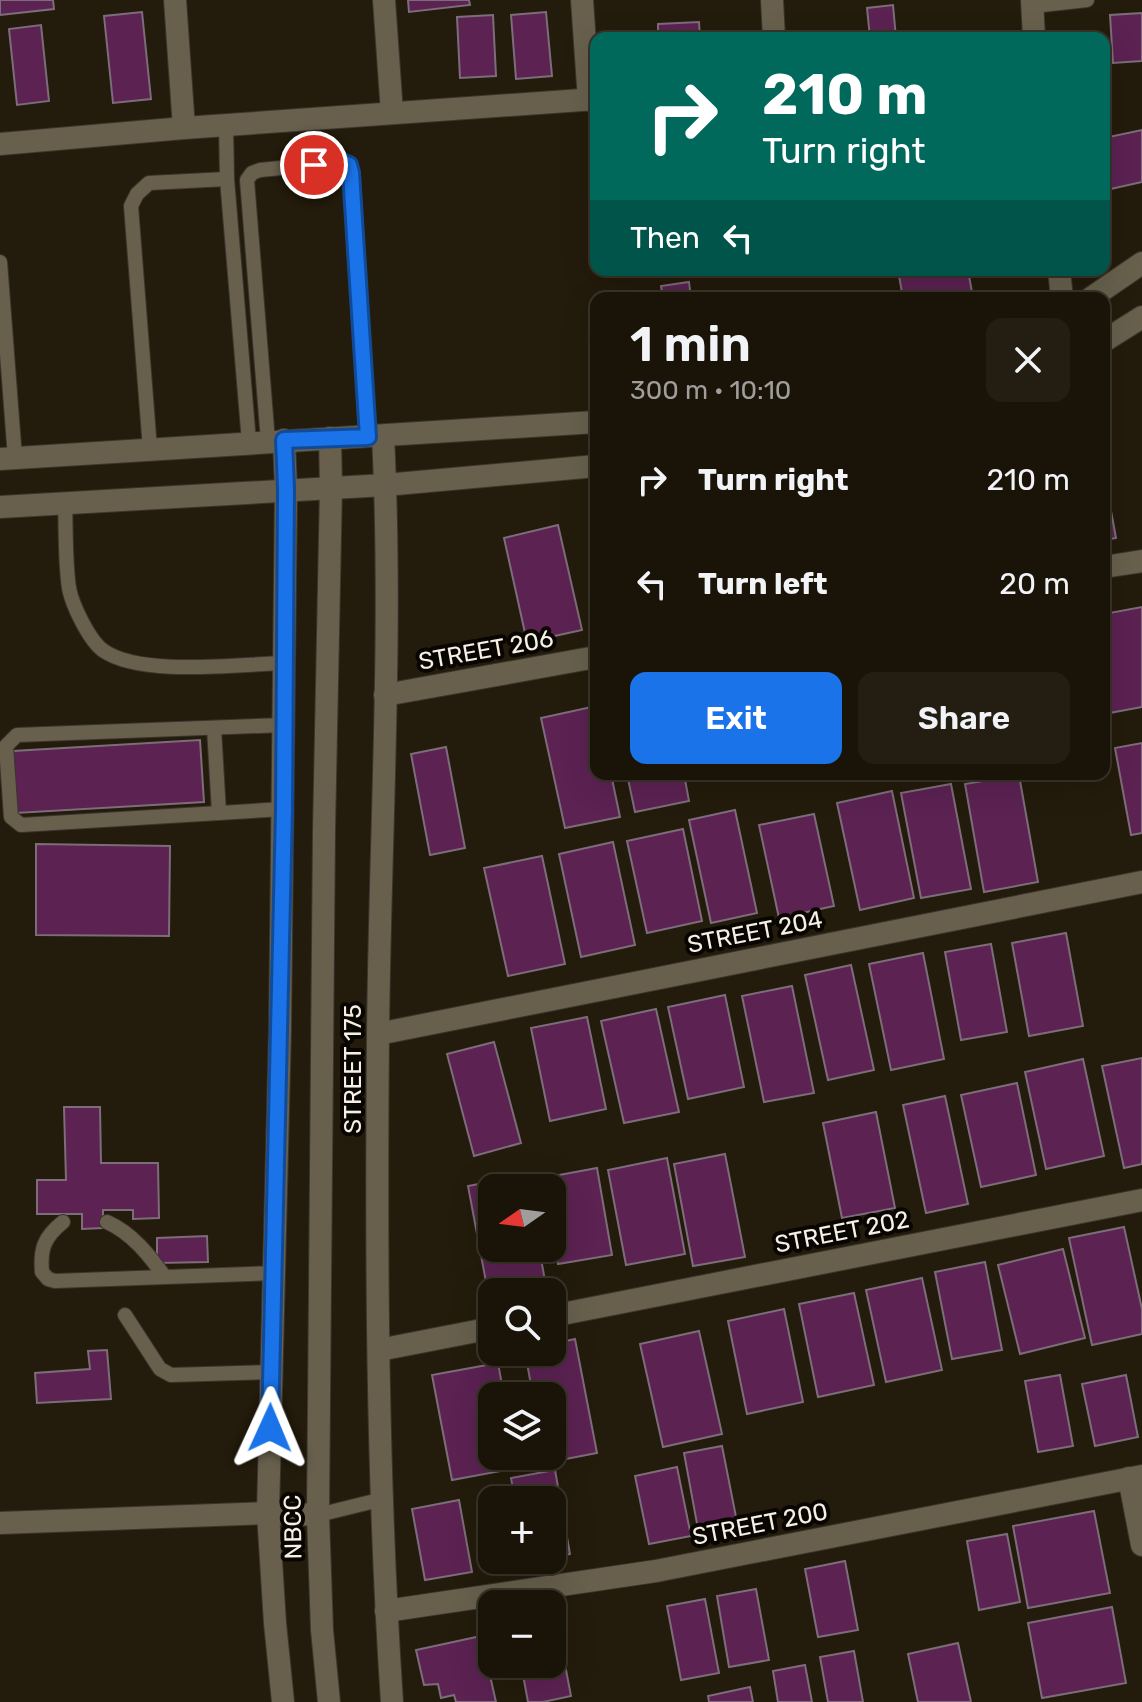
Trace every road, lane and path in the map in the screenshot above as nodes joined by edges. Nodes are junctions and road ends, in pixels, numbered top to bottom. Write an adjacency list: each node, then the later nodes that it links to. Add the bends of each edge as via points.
1 (175, 0): 13 (street)
2 (384, 0): 11 (street)
3 (582, 0): 9 (street)
4 (772, 0): 7 (street)
5 (1087, 0): 6 (lane)
6 (1032, 3): 8 (street)
7 (774, 32)
8 (1034, 32)
9 (590, 79)
10 (590, 99): 11 (street)
11 (392, 113): 12 (street)
12 (226, 125): 13 (street); 15 (lane)
13 (184, 128): 14 (street)
14 (0, 144)
15 (227, 179): 24 (lane); 25 (lane, via 149,183 131,206)
16 (0, 262): 26 (lane)
17 (1142, 263): 18 (street)
18 (1100, 292)
19 (1142, 317): 20 (street)
20 (1110, 337)
21 (590, 422): 22 (street)
22 (375, 436): 23 (street); 24 (lane, via 351,173 342,162 260,170 247,180); 28 (street, STREET 175)
23 (330, 438): 24 (street); 29 (street, NBCC)
24 (267, 441): 25 (street); 30 (street)
25 (150, 449): 26 (street)
26 (8, 458)
27 (590, 467): 28 (street)
28 (385, 485): 29 (street); 37 (street, STREET 175)
29 (331, 487): 30 (street); 57 (street, NBCC)
30 (286, 489): 31 (street); 36 (street)
31 (65, 503): 32 (street); 36 (lane, via 70,589 78,615 102,650 126,662 164,667)
32 (0, 507)
33 (1142, 561): 34 (street)
34 (1110, 566)
35 (590, 658): 37 (street, STREET 206)
36 (285, 663): 38 (street)
37 (385, 695): 43 (street, STREET 175)
38 (284, 725): 39 (lane); 40 (street)
39 (214, 728): 41 (lane); 41 (lane, via 17,735 6,746 11,817 21,825)
40 (284, 809): 41 (lane); 47 (street)
41 (219, 813)
42 (1142, 882): 43 (street, STREET 204)
43 (378, 1034): 52 (street, STREET 175)
44 (1142, 1200): 49 (street, STREET 202)
45 (63, 1222): 48 (lane, via 43,1246 42,1272 48,1279)
46 (107, 1222): 48 (lane, via 146,1251)
47 (274, 1273): 48 (lane); 53 (street)
48 (165, 1277)
49 (566, 1313)
50 (125, 1315): 53 (lane, via 160,1369 171,1375)
51 (478, 1331): 52 (street)
52 (379, 1350): 55 (street, STREET 175)
53 (272, 1372): 56 (street)
54 (1135, 1477): 59 (street); 60 (street, STREET 200, via 656,1571)
55 (383, 1499): 57 (lane); 60 (street, STREET 175)
56 (268, 1513): 57 (street); 58 (street); 61 (street)
57 (318, 1515): 62 (street, NBCC)
58 (0, 1523)
59 (1142, 1545)
60 (386, 1611): 63 (street, STREET 175)
61 (283, 1702)
62 (329, 1702)
63 (392, 1702)

